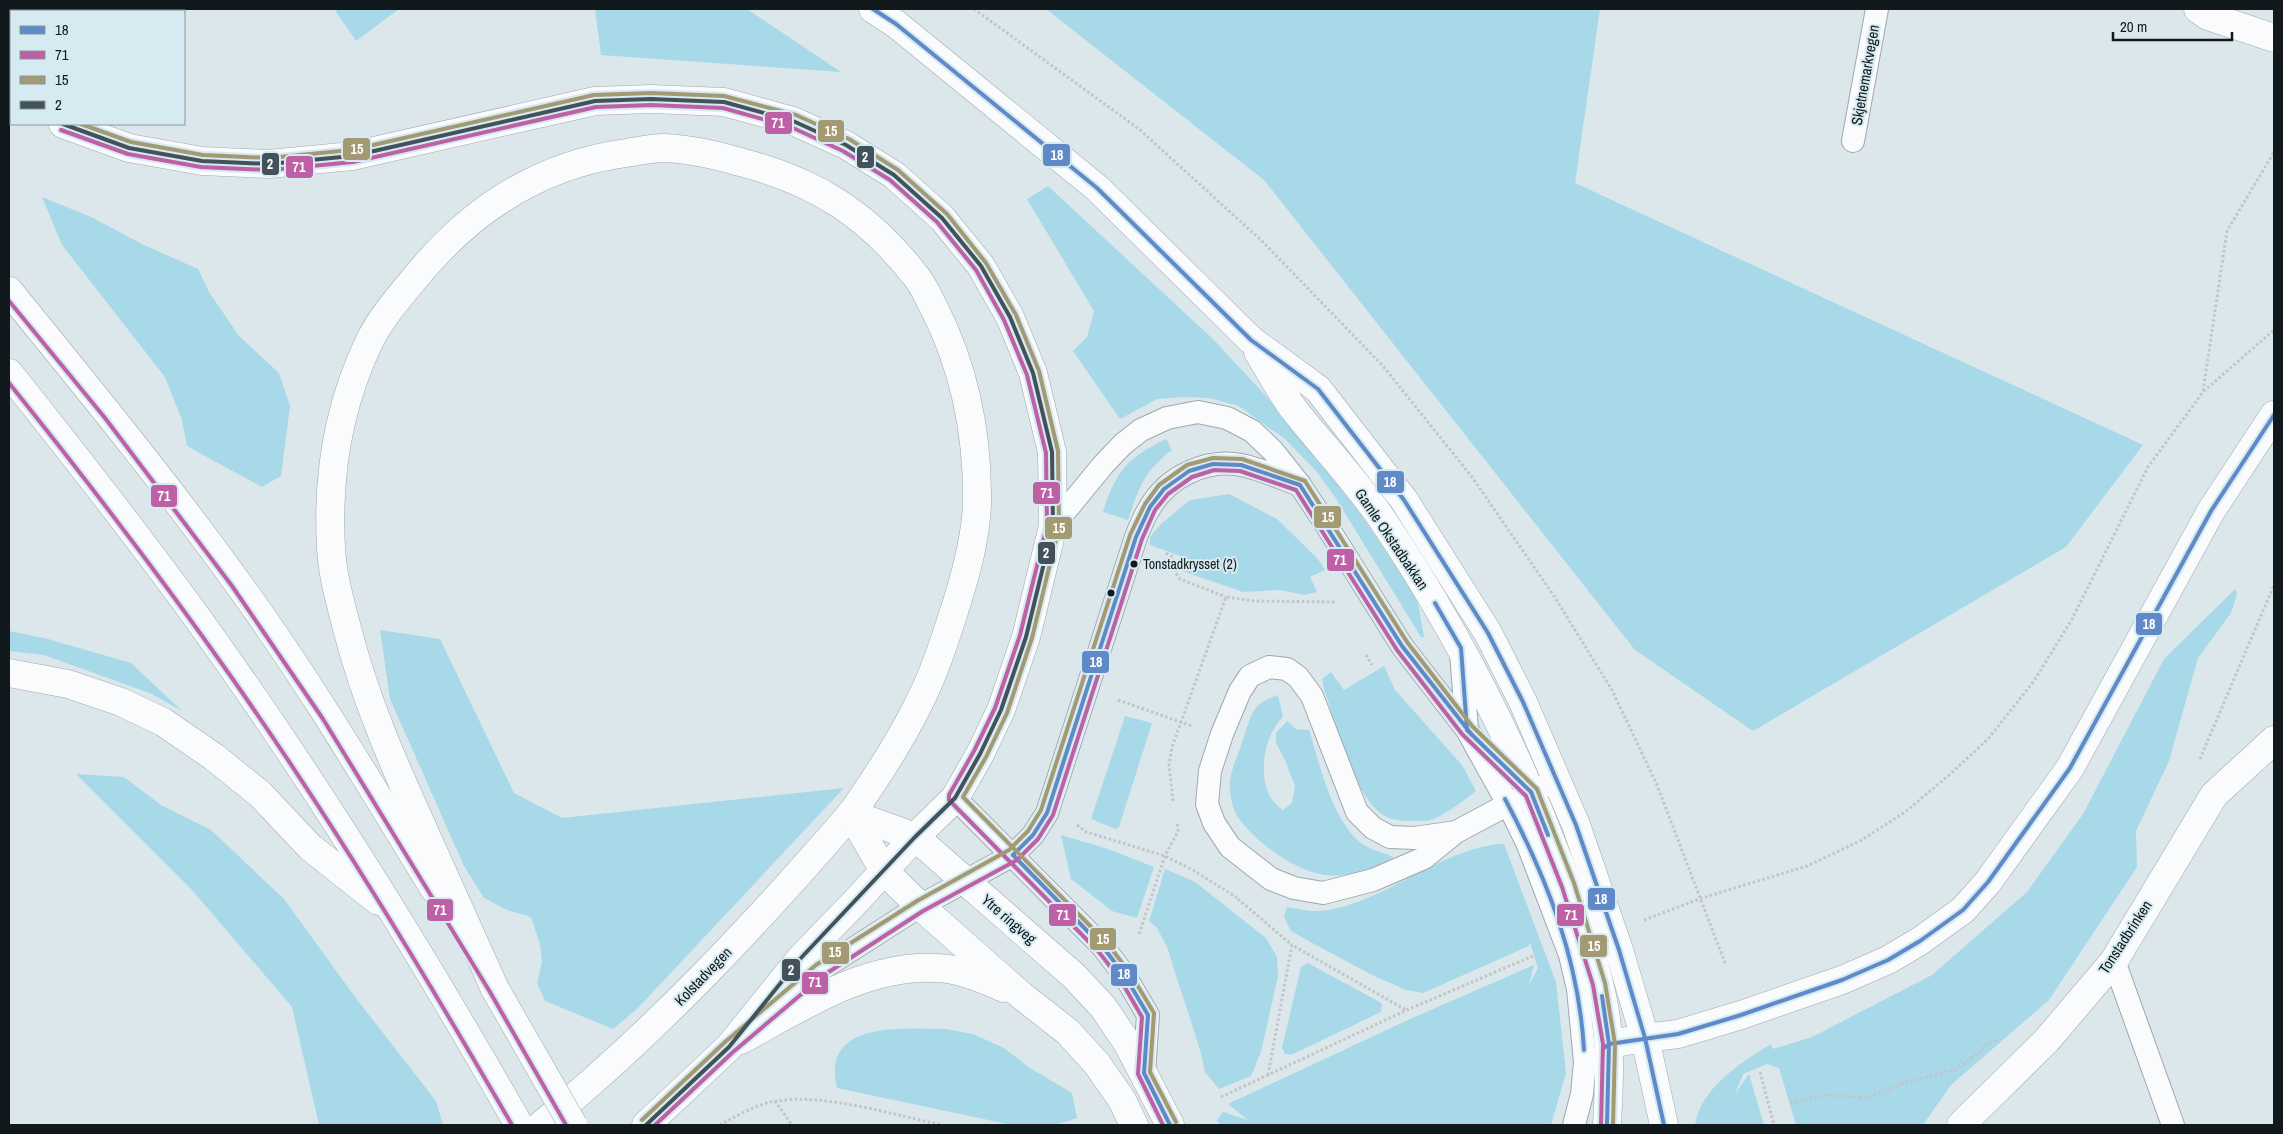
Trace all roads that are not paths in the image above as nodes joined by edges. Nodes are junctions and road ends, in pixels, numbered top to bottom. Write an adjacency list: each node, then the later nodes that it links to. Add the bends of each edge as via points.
1 (873, 9): 8 (main road, Gamle Okstadbakkan, via 896,24 1097,188)
2 (1877, 9): 6 (lane, Skjetnemarkvegen)
3 (2198, 9): 4 (main road, via 2208,16)
4 (2274, 38)
5 (66, 125): 12 (main road, via 129,148 202,161 269,164 352,156 595,101 724,102 792,121 846,145 894,175 942,218 981,266 1010,317 1033,374 1052,452)
6 (1853, 141)
7 (9, 292): 29 (main road, via 110,414 237,582 328,716)
8 (1251, 340): 13 (main road, Gamle Okstadbakkan, via 1294,409 1379,514); 17 (main road, Gamle Okstadbakkan, via 1318,389 1404,500 1488,633)
9 (9, 373): 27 (main road, via 193,613)
10 (2274, 415): 31 (main road, via 2211,511 2070,768 1988,882 1963,910 1888,960 1842,980 1678,1034)
11 (1300, 485): 12 (lane, via 1274,451 1252,431 1227,418 1198,412 1167,418 1141,430 1103,465); 15 (lane, via 1402,646); 23 (lane, via 1241,465 1213,464 1188,471 1164,489 1150,507 1136,536 1047,812 1033,835)
12 (1053, 526): 18 (main road, via 1026,637 1001,710)
13 (1461, 648): 15 (lane); 19 (main road, Gamle Okstadbakkan)
14 (9, 672): 27 (main road, via 68,684 121,702 164,722 260,794 310,847)
15 (1467, 730): 19 (lane)
16 (2274, 740): 28 (main road, Tonstadbrinken, via 2214,794)
17 (1557, 780): 19 (lane); 31 (main road, Gamle Okstadbakkan, via 1595,876)
18 (955, 798): 22 (main road); 23 (lane)
19 (1519, 798): 21 (lane); 32 (main road, Gamle Okstadbakkan, via 1568,886 1590,950); 34 (lane, via 1570,955 1578,989)
20 (851, 814): 22 (main road, Ytre ringveg); 24 (main road); 29 (main road, Kolstadvegen, via 886,764 918,706 942,648 968,564 977,508 974,433 966,391 946,331 918,278 873,228 827,194 777,171 720,156 662,148 609,155 555,170 502,197 465,224 396,301 372,337 349,392 335,449 330,503 331,552 359,675 390,755); 37 (main road, Kolstadvegen, via 768,909 675,1005)
21 (1456, 832): 21 (lane, via 1416,838 1390,837 1373,828 1357,812 1312,696 1298,677 1287,669 1269,667 1250,676 1222,734 1210,771 1207,804 1214,823 1230,847 1271,879 1294,888 1323,893 1373,880 1424,858)
22 (915, 837): 24 (main road); 25 (main road, Ytre ringveg)
23 (1013, 854): 25 (lane); 35 (lane, via 1103,947 1125,976 1148,1016)
24 (884, 871): 26 (main road); 33 (main road, via 800,959)
25 (966, 882): 26 (lane); 35 (main road, Ytre ringveg, via 1074,976 1102,1008)
26 (920, 906): 30 (main road); 33 (lane, via 820,970)
27 (394, 914): 36 (main road)
28 (2114, 961): 45 (main road, Tonstadbrinken, via 2047,1040); 46 (lane)
29 (496, 989): 38 (main road, bridge)
30 (1022, 996): 33 (main road, via 985,979 939,968 902,970 834,989); 40 (main road, via 1068,1032 1097,1064 1122,1100)
31 (1645, 1038): 32 (main road); 44 (main road, Gamle Okstadbakkan)
32 (1609, 1044): 34 (lane); 43 (main road, Gamle Okstadbakkan)
33 (728, 1047): 39 (main road)
34 (1585, 1062): 42 (lane, via 1582,1094)
35 (1144, 1073): 41 (main road, Ytre ringveg)
36 (519, 1125)
37 (541, 1125)
38 (572, 1125)
39 (646, 1125)
40 (1134, 1125)
41 (1170, 1125)
42 (1574, 1125)
43 (1607, 1125)
44 (1664, 1125)
45 (1961, 1125)
46 (2173, 1125)

